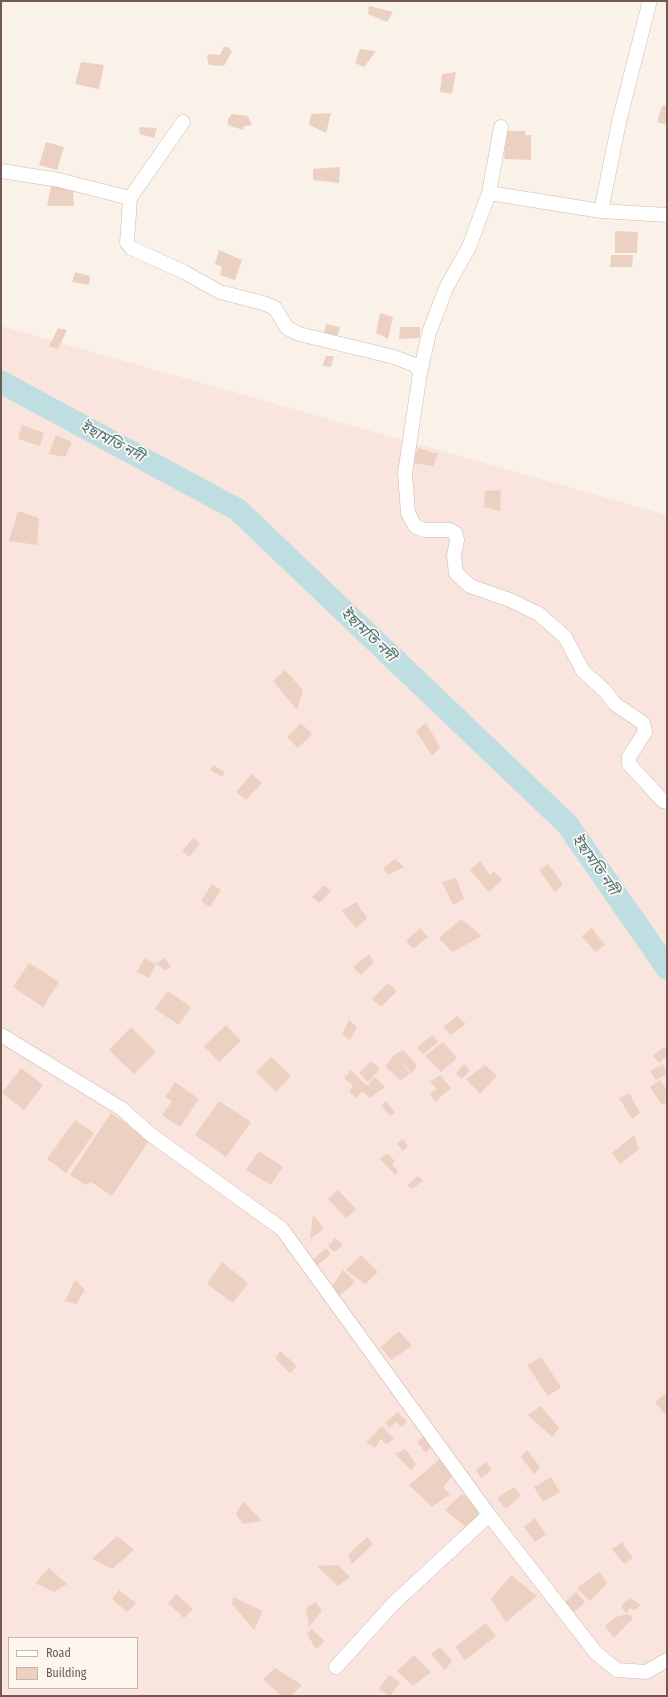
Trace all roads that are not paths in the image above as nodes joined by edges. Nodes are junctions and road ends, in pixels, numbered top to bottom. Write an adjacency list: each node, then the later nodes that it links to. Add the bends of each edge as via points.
1 (649, 4): 7 (street, via 619,122)
2 (183, 122): 6 (street)
3 (501, 127): 5 (street)
4 (1, 171): 6 (street, via 59,180)
5 (488, 193): 7 (street); 9 (street, via 469,247 446,288 432,325)
6 (130, 198): 9 (street, via 127,243 130,248 184,272 220,292 275,308 286,328 299,334 394,357 415,365)
7 (601, 211): 8 (street)
8 (667, 215)
9 (420, 373): 10 (street, via 405,473 408,513 415,526 424,530 450,530 455,533 458,540 454,556 456,573 470,586 510,600 539,614 565,637 583,671 615,704 643,723 645,732 629,757 629,764 663,801)
10 (667, 802)
11 (1, 1035): 12 (street, via 122,1109 150,1134 282,1228)
12 (489, 1515): 13 (street, via 596,1653 617,1670 646,1672); 14 (street, via 394,1603)
13 (667, 1660)
14 (336, 1667)

